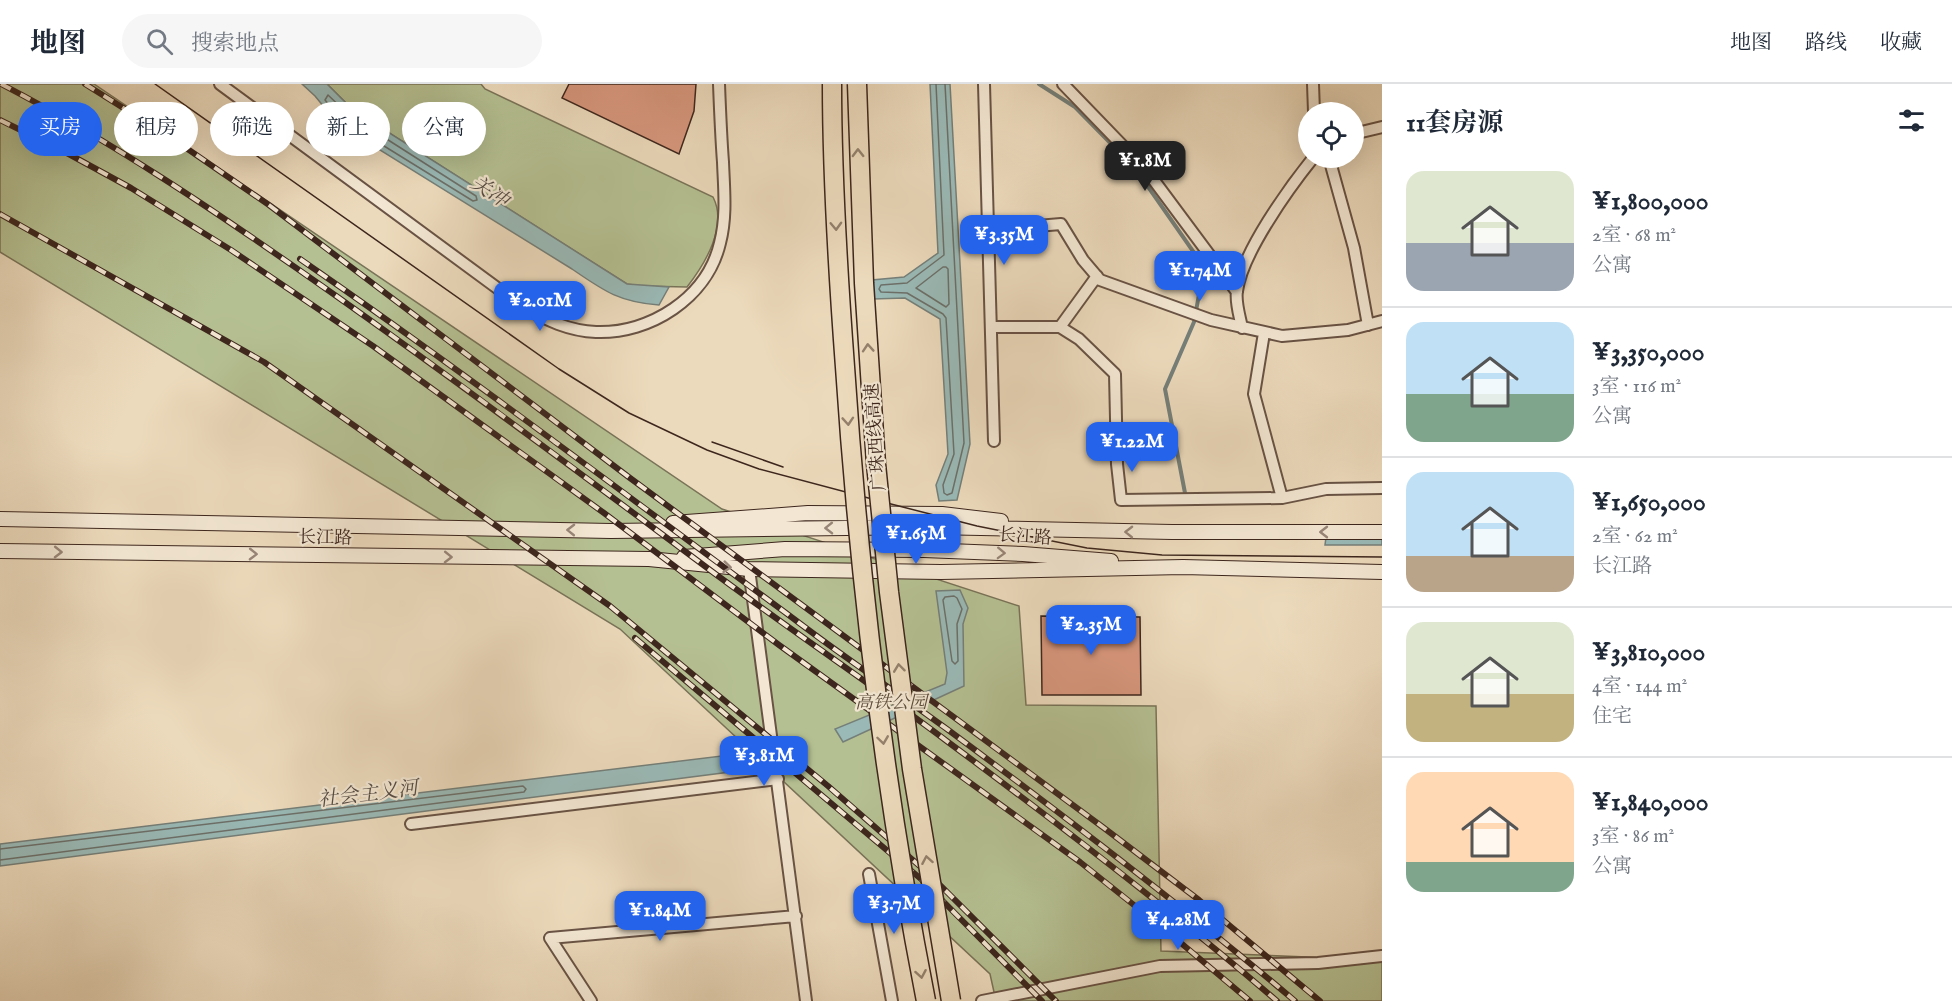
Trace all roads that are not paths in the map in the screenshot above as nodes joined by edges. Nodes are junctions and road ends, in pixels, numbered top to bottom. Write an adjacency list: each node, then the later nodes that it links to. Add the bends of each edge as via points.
1 (220, 84): 2 (street, via 523,307 557,324 594,332 630,328 668,312 686,299 711,266 720,246 725,208)
2 (719, 84)
3 (832, 84): 40 (highway, 广珠西线高速, one-way to 40, bridge, via 839,289 866,611)
4 (857, 84): 41 (highway, 广珠西线高速, one-way to 4, bridge, via 912,770 885,557 864,283)
5 (1063, 84): 15 (street, via 1147,171)
6 (1313, 84): 8 (street)
7 (984, 89): 13 (street)
8 (1314, 102)
9 (1382, 127): 10 (street)
10 (1364, 131)
11 (1305, 168): 15 (street, via 1246,260)
12 (1332, 168): 17 (street, via 1354,248)
13 (988, 230): 14 (street, via 1061,224); 18 (street)
14 (1097, 276): 19 (street); 20 (street, via 1181,310)
15 (1237, 292): 20 (street)
16 (1382, 321): 17 (street)
17 (1368, 325): 21 (street, via 1292,335)
18 (991, 327): 19 (street); 22 (street)
19 (1060, 327): 24 (street, via 1079,339 1115,374 1121,501)
20 (1242, 328): 21 (street)
21 (1264, 333): 24 (street, via 1254,394)
22 (994, 441)
23 (1382, 488): 24 (street, via 1326,489)
24 (1282, 498)
25 (0, 519): 26 (main road, 长江路, one-way to 25, via 932,527 611,531)
26 (1382, 532)
27 (0, 551): 28 (main road, 长江路, one-way to 28)
28 (649, 559): 29 (main road, 长江路, one-way to 29, via 785,549 924,550); 30 (main road, 长江路, one-way to 30)
29 (1183, 567): 30 (main road, 长江路, via 941,572); 31 (main road, 长江路)
30 (749, 569): 32 (street)
31 (1382, 572)
32 (778, 779): 33 (street); 35 (street)
33 (411, 824)
34 (869, 874): 39 (street)
35 (796, 916): 37 (street, via 550,938); 38 (street)
36 (1382, 956): 42 (street, via 1318,963 1160,966)
37 (591, 1001)
38 (807, 1001)
39 (892, 1001)
40 (926, 1001)
41 (951, 1001)
42 (982, 1001)

